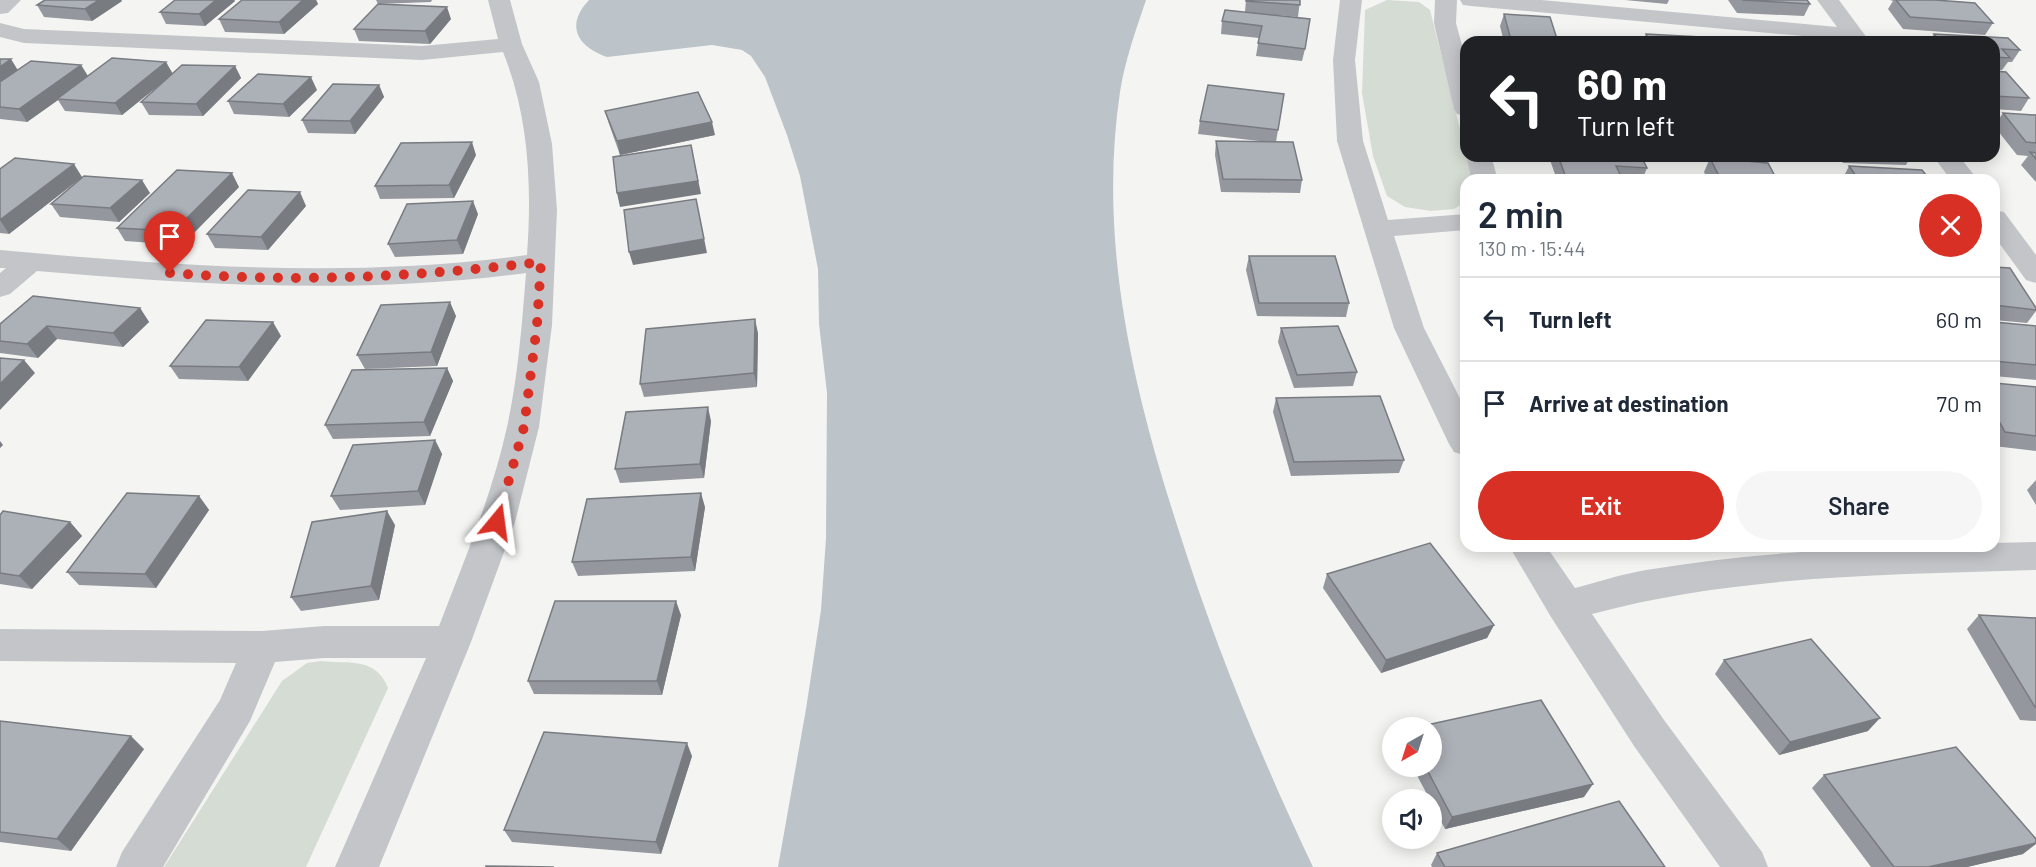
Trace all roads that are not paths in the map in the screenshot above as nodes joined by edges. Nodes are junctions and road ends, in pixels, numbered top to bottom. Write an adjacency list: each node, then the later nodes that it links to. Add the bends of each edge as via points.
1 (9, 0): 7 (street); 8 (street)
2 (499, 0): 14 (street)
3 (1351, 0): 19 (street, via 1344,60 1350,141)
4 (1446, 0): 15 (street, via 1445,22)
5 (1471, 0): 11 (street)
6 (1828, 0): 12 (street)
7 (0, 3)
8 (0, 8)
9 (0, 30): 10 (street)
10 (24, 36): 13 (street); 14 (street, via 422,53)
11 (1836, 36)
12 (1855, 36)
13 (0, 39)
14 (511, 44): 23 (street, via 527,82 539,144 544,210)
15 (1460, 84)
16 (1951, 162): 17 (street)
17 (1960, 174)
18 (1460, 222): 19 (street)
19 (1376, 229): 26 (street, via 1409,327)
20 (2000, 232): 24 (street)
21 (0, 259): 22 (street)
22 (31, 261): 23 (street, via 217,277 308,278 410,276); 25 (street)
23 (541, 262): 30 (street, via 524,427 497,522)
24 (2036, 274)
25 (0, 288)
26 (1460, 432)
27 (1531, 552): 29 (street)
28 (2036, 556): 29 (street, via 1872,561 1736,573 1644,585)
29 (1564, 606): 35 (street)
30 (452, 642): 32 (street, via 324,642); 34 (street)
31 (0, 645): 32 (street)
32 (262, 647): 33 (street, via 236,708)
33 (138, 867)
34 (357, 867)
35 (1746, 867)

